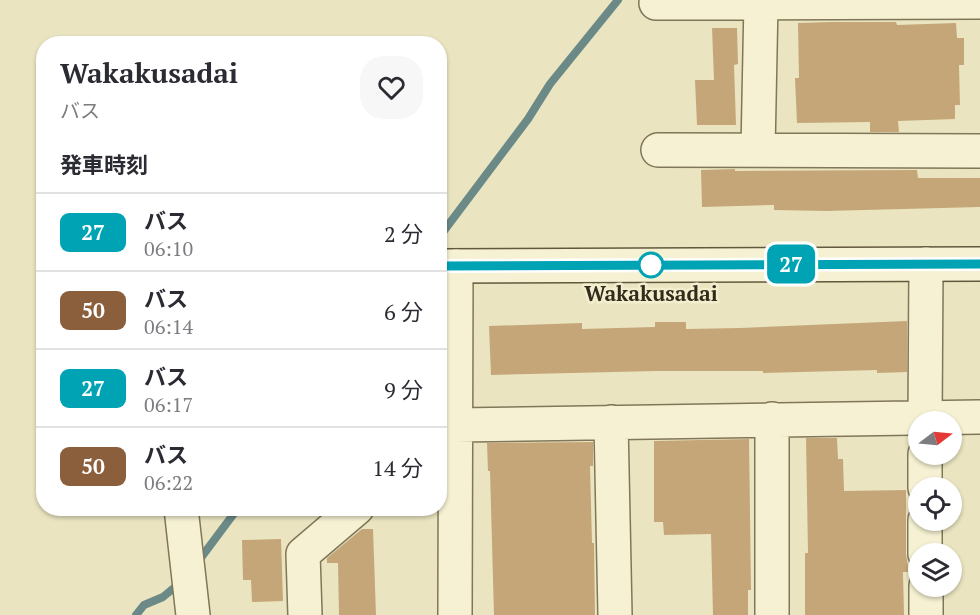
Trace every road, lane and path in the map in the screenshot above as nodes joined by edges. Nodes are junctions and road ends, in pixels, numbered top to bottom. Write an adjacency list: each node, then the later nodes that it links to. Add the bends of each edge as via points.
1 (921, 1): 2 (street); 3 (street)
2 (761, 2): 4 (street); 6 (street)
3 (980, 2)
4 (656, 3)
5 (658, 150): 6 (street)
6 (758, 150): 7 (street)
7 (980, 151)
8 (926, 264): 9 (street); 10 (street); 11 (street)
9 (980, 264)
10 (448, 266): 17 (street)
11 (925, 411)
12 (980, 417): 13 (street)
13 (962, 418)
14 (772, 419): 15 (street); 16 (street); 25 (street)
15 (908, 420)
16 (611, 422): 17 (street); 24 (street)
17 (448, 432): 23 (street)
18 (182, 516): 21 (street)
19 (348, 516): 22 (street, via 303,554)
20 (926, 597): 26 (street)
21 (193, 615)
22 (305, 615)
23 (455, 615)
24 (615, 615)
25 (772, 615)
26 (926, 615)

